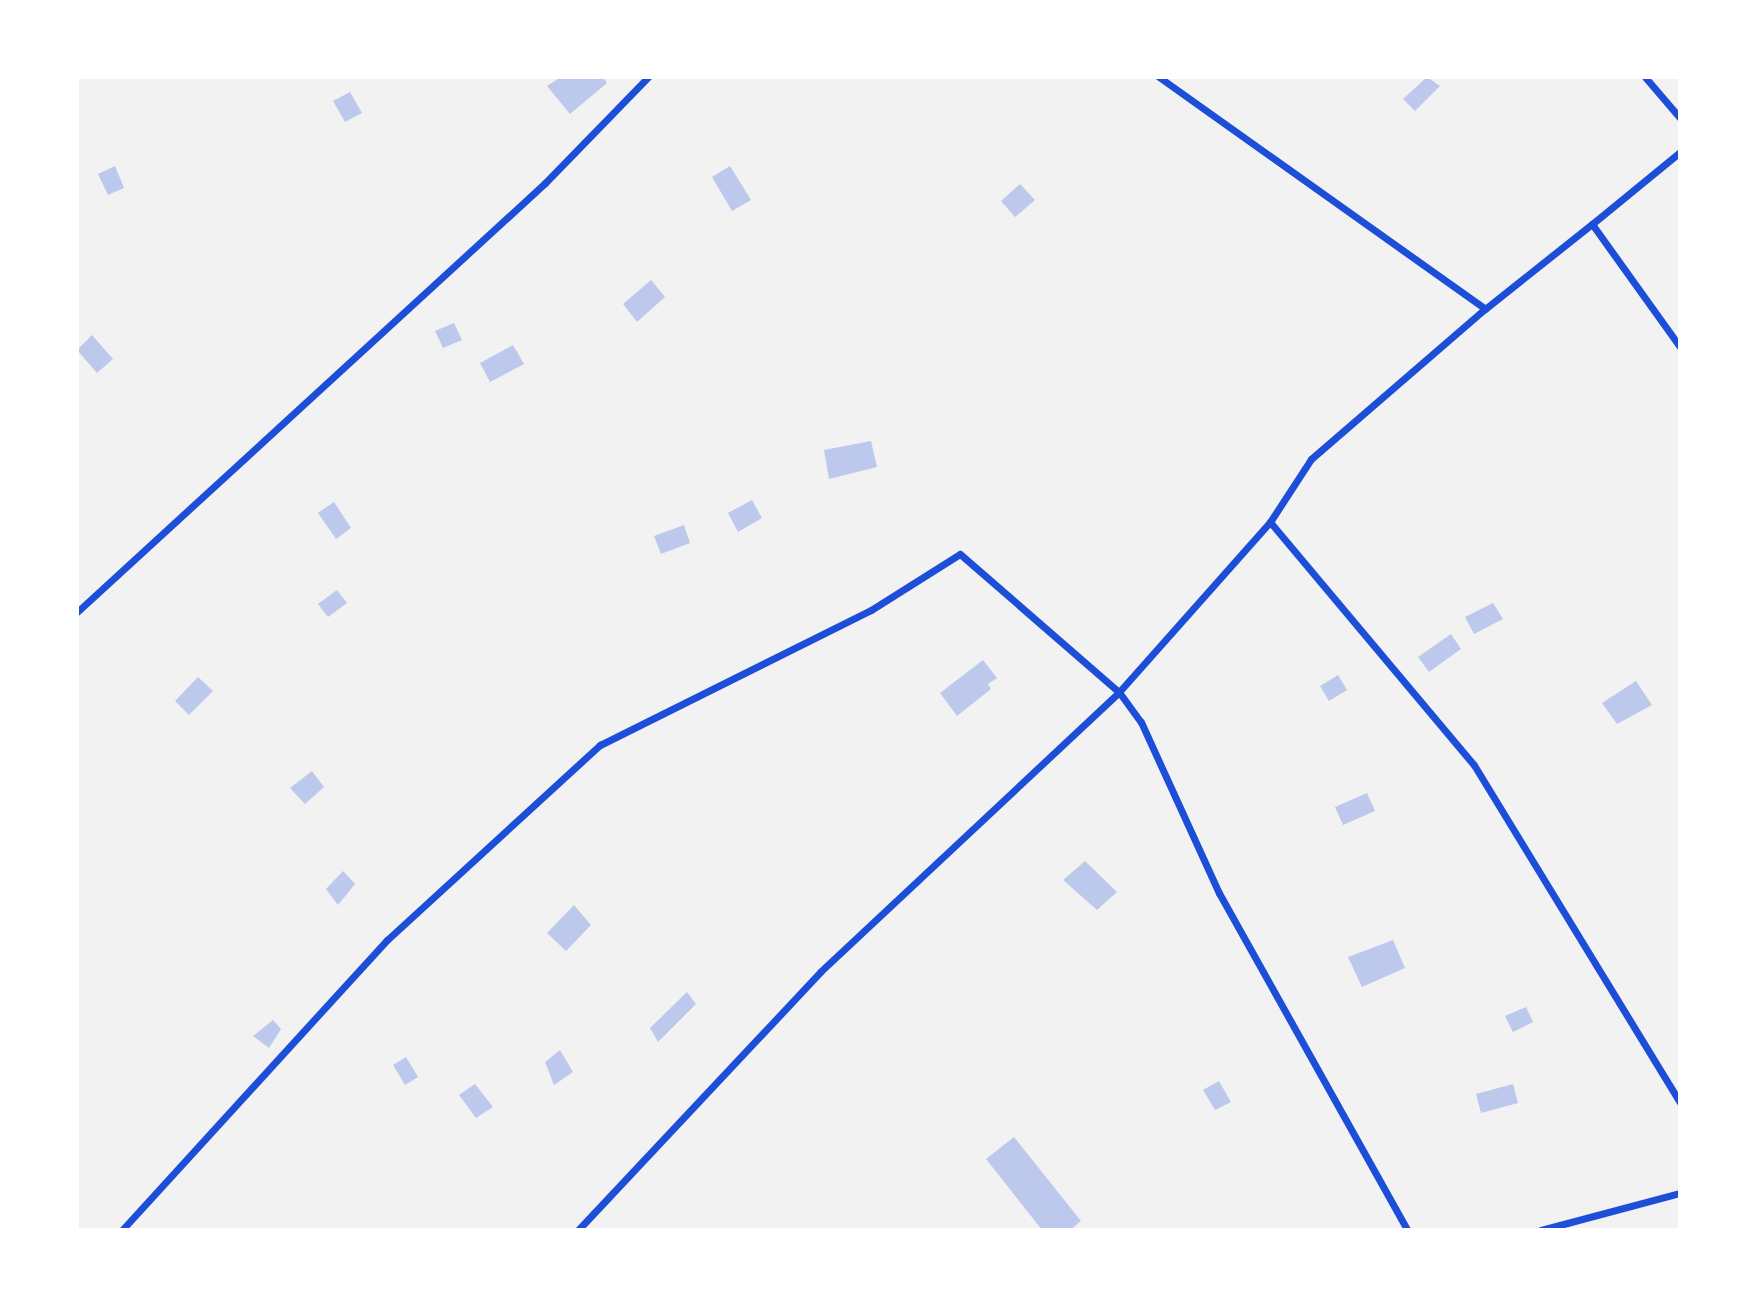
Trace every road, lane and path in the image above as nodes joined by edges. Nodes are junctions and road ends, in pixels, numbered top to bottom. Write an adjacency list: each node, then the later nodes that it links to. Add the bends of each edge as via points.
1 (648, 77): 10 (street, via 545,183)
2 (1159, 77): 7 (street)
3 (1645, 77): 4 (street)
4 (1680, 118)
5 (1680, 152): 6 (street)
6 (1592, 224): 7 (street); 8 (street)
7 (1485, 309): 9 (street, via 1311,459)
8 (1680, 347)
9 (1270, 522): 11 (street); 12 (street, via 1475,765)
10 (77, 612)
11 (1119, 692): 14 (street, via 960,554 871,610 600,745 387,940); 15 (street, via 820,972); 16 (street, via 1141,722 1219,893)
12 (1680, 1102)
13 (1680, 1193): 17 (street)
14 (122, 1230)
15 (578, 1230)
16 (1407, 1230)
17 (1541, 1230)

